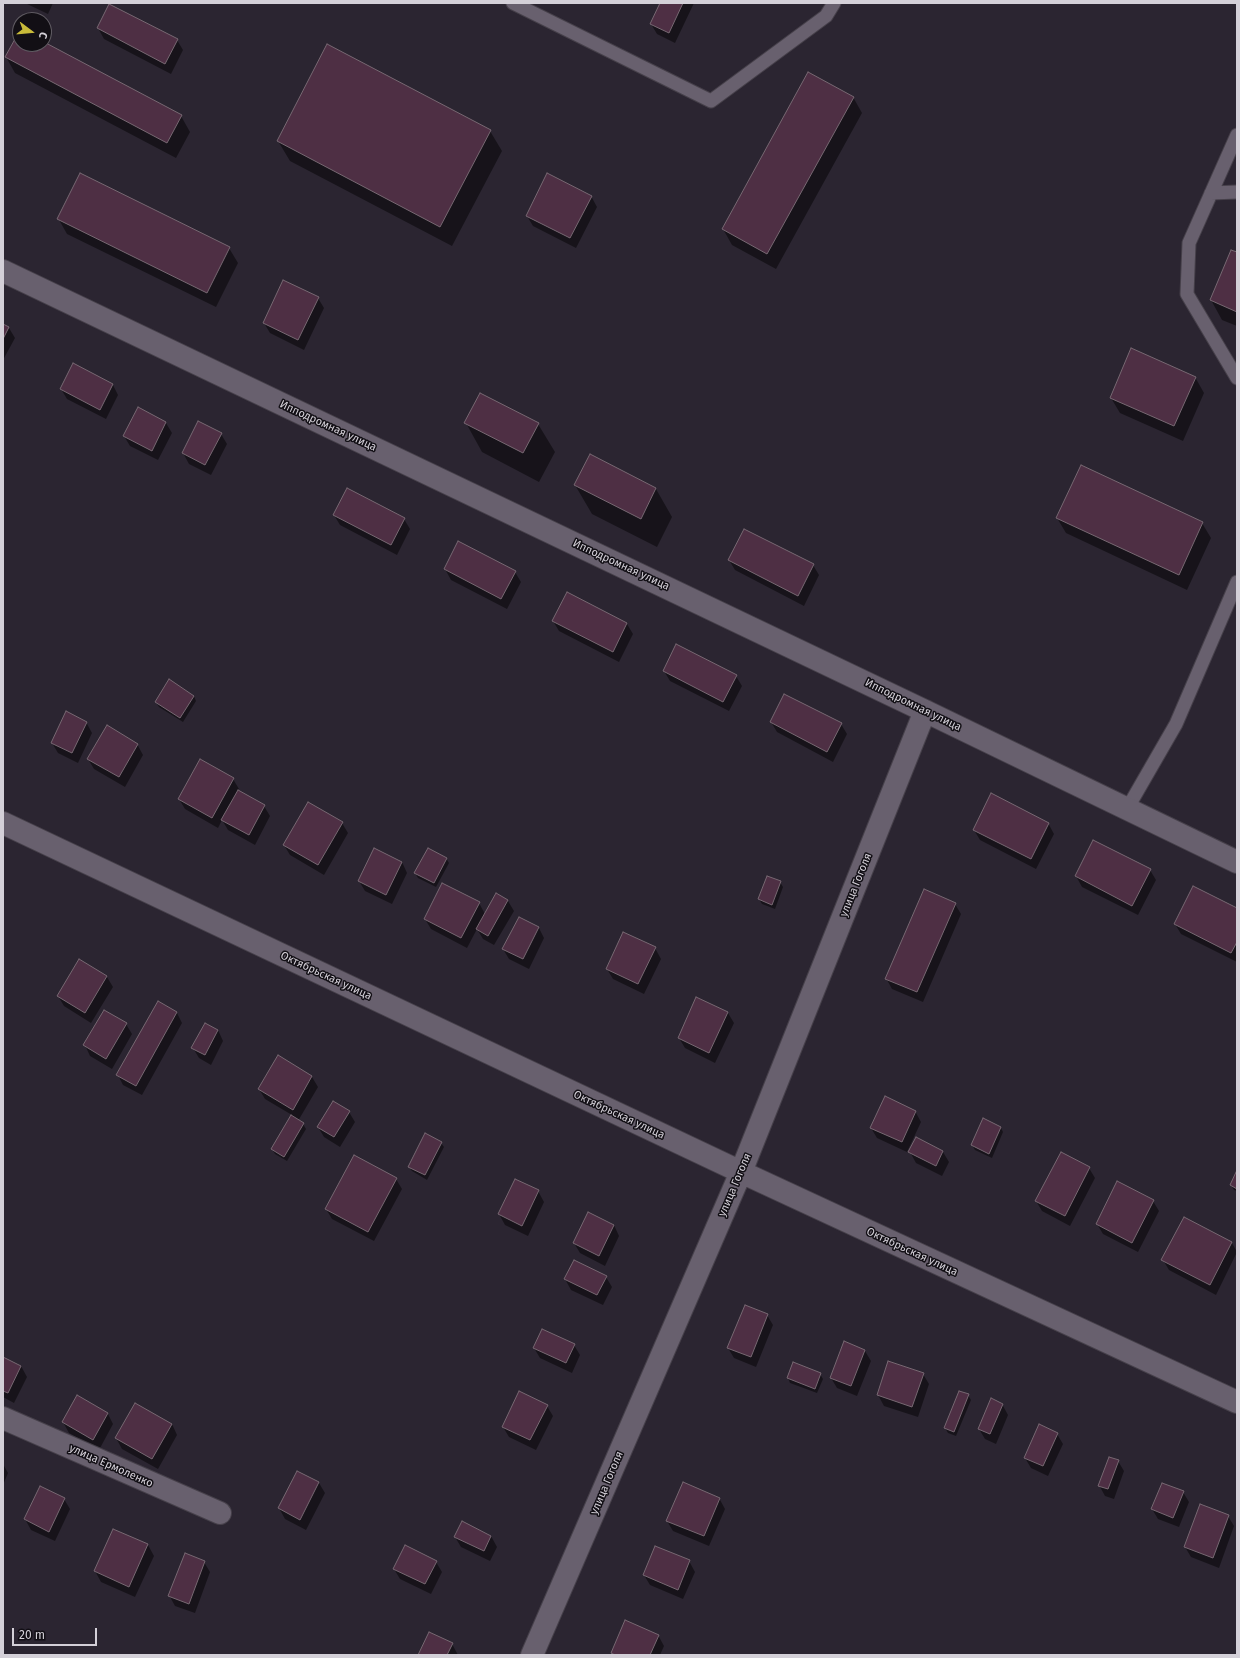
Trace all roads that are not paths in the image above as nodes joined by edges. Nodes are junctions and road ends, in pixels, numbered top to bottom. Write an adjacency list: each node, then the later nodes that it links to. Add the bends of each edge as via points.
1 (513, 3): 2 (lane, via 711,101 826,16)
2 (834, 3)
3 (1237, 134): 5 (lane)
4 (1237, 192): 5 (lane)
5 (1211, 193): 7 (lane, via 1189,243 1187,294)
6 (3, 271): 9 (street, Ипподромная улица)
7 (1237, 378)
8 (1237, 582): 10 (lane, via 1176,724)
9 (925, 710): 10 (street, Ипподромная улица); 13 (street, улица Гоголя)
10 (1127, 809): 12 (street, Ипподромная улица)
11 (3, 823): 13 (street, Октябрьская улица)
12 (1237, 862)
13 (741, 1172): 14 (street, Октябрьская улица); 17 (street, улица Гоголя)
14 (1237, 1402)
15 (3, 1418): 16 (street, улица Ермоленко)
16 (220, 1513)
17 (532, 1655)

